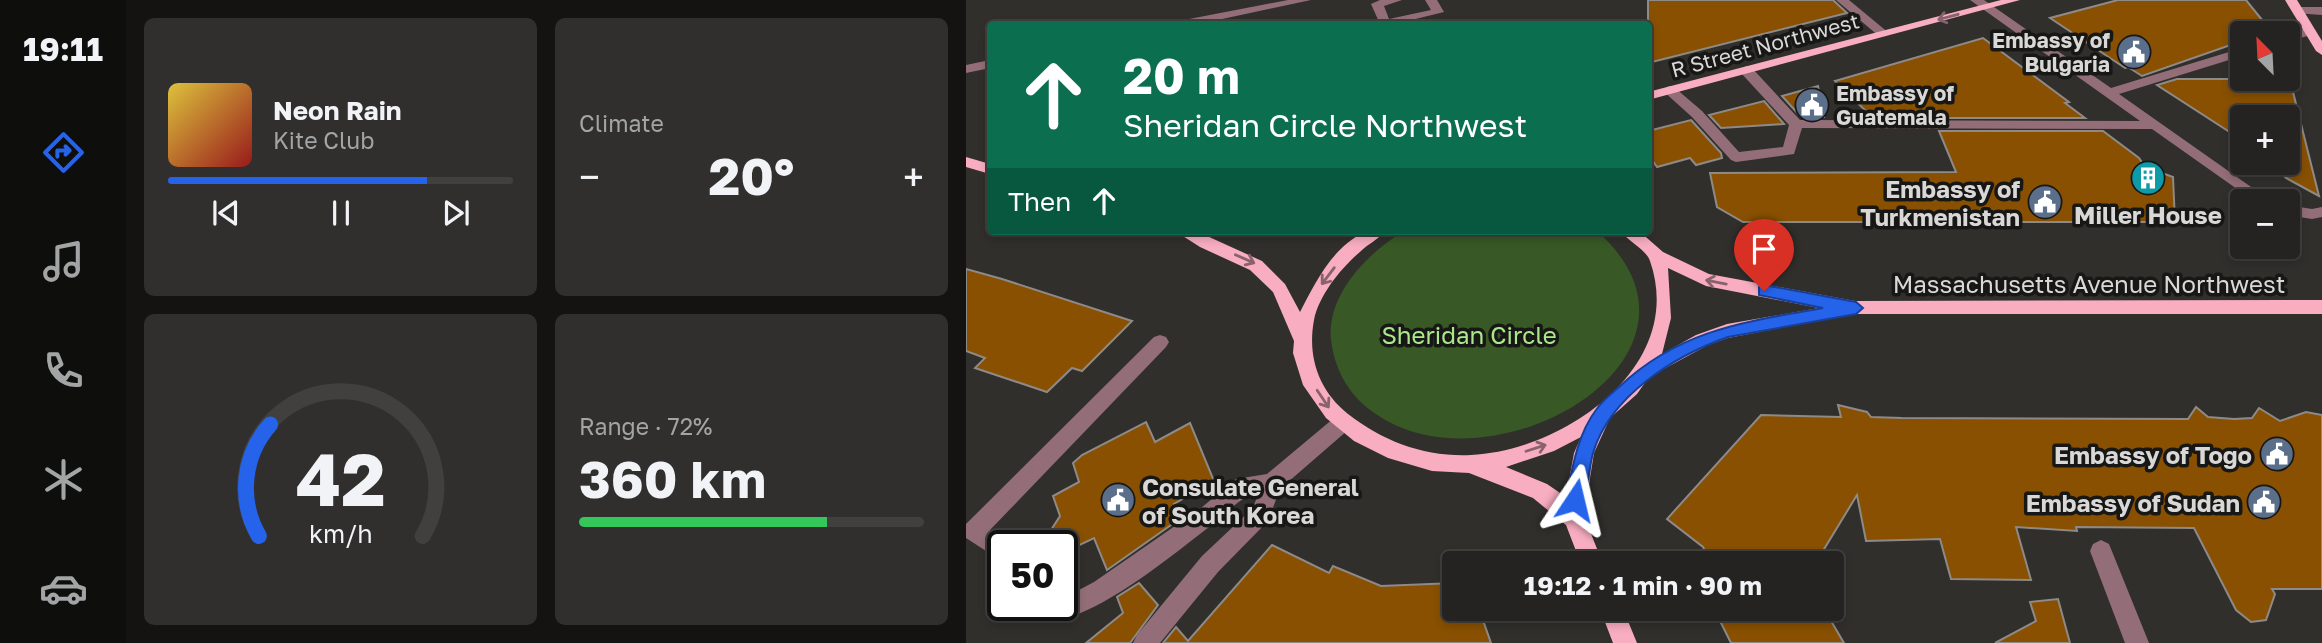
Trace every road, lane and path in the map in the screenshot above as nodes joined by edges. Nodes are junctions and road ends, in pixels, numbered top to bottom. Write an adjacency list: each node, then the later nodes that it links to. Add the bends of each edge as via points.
1 (1305, 0): 9 (street)
2 (1396, 0): 10 (street, via 1377,4)
3 (1431, 0): 11 (street, via 1438,12)
4 (1842, 0): 13 (street)
5 (2014, 0): 6 (main road, R Street Northwest)
6 (1981, 4): 13 (main road, R Street Northwest, one-way to 13); 21 (street)
7 (2294, 6): 8 (street); 12 (main road)
8 (2322, 11)
9 (1199, 21)
10 (1384, 21)
11 (1395, 21)
12 (2310, 31): 14 (street); 15 (main road)
13 (1884, 34): 19 (main road, R Street Northwest)
14 (2300, 34)
15 (2322, 51)
16 (2230, 56): 21 (street)
17 (987, 65): 18 (street)
18 (966, 69)
19 (1746, 70): 20 (main road, R Street Northwest); 23 (street)
20 (1670, 90): 22 (main road, R Street Northwest); 23 (street, via 1736,157 1789,151)
21 (2108, 93): 24 (street)
22 (1652, 95)
23 (1796, 124): 24 (street)
24 (2153, 125): 27 (street)
25 (966, 162): 26 (main road)
26 (987, 168)
27 (2246, 189)
28 (2300, 211): 29 (street)
29 (2322, 212)
30 (2300, 216): 31 (street)
31 (2322, 226)
32 (1190, 235): 38 (main road, one-way to 38, via 1266,271 1287,300)
33 (1371, 235): 38 (main road, one-way to 38, via 1328,275 1307,311)
34 (1633, 235): 35 (main road, Massachusetts Avenue Northwest)
35 (1657, 256): 37 (main road, Massachusetts Avenue Northwest, one-way to 35, via 1706,280); 40 (main road, via 1666,296)
36 (2322, 307): 37 (main road, Massachusetts Avenue Northwest)
37 (1856, 308): 40 (main road, Massachusetts Avenue Northwest, via 1727,331)
38 (1300, 336): 42 (main road, one-way to 42, via 1309,375)
39 (1160, 342): 46 (street, via 974,531)
40 (1646, 371): 41 (main road)
41 (1602, 415): 43 (main road, one-way to 41, via 1553,442); 45 (main road, via 1584,453)
42 (1341, 424): 43 (main road, via 1404,458); 44 (street)
43 (1470, 464): 45 (main road, via 1547,496)
44 (1272, 483): 49 (street, via 1242,486 1208,515); 51 (street, via 1261,514 1210,564)
45 (1573, 518): 47 (main road)
46 (987, 540)
47 (1587, 551)
48 (2101, 551): 53 (street)
49 (1078, 603)
50 (1616, 621): 52 (main road)
51 (1145, 643)
52 (1625, 643)
53 (2137, 643)

